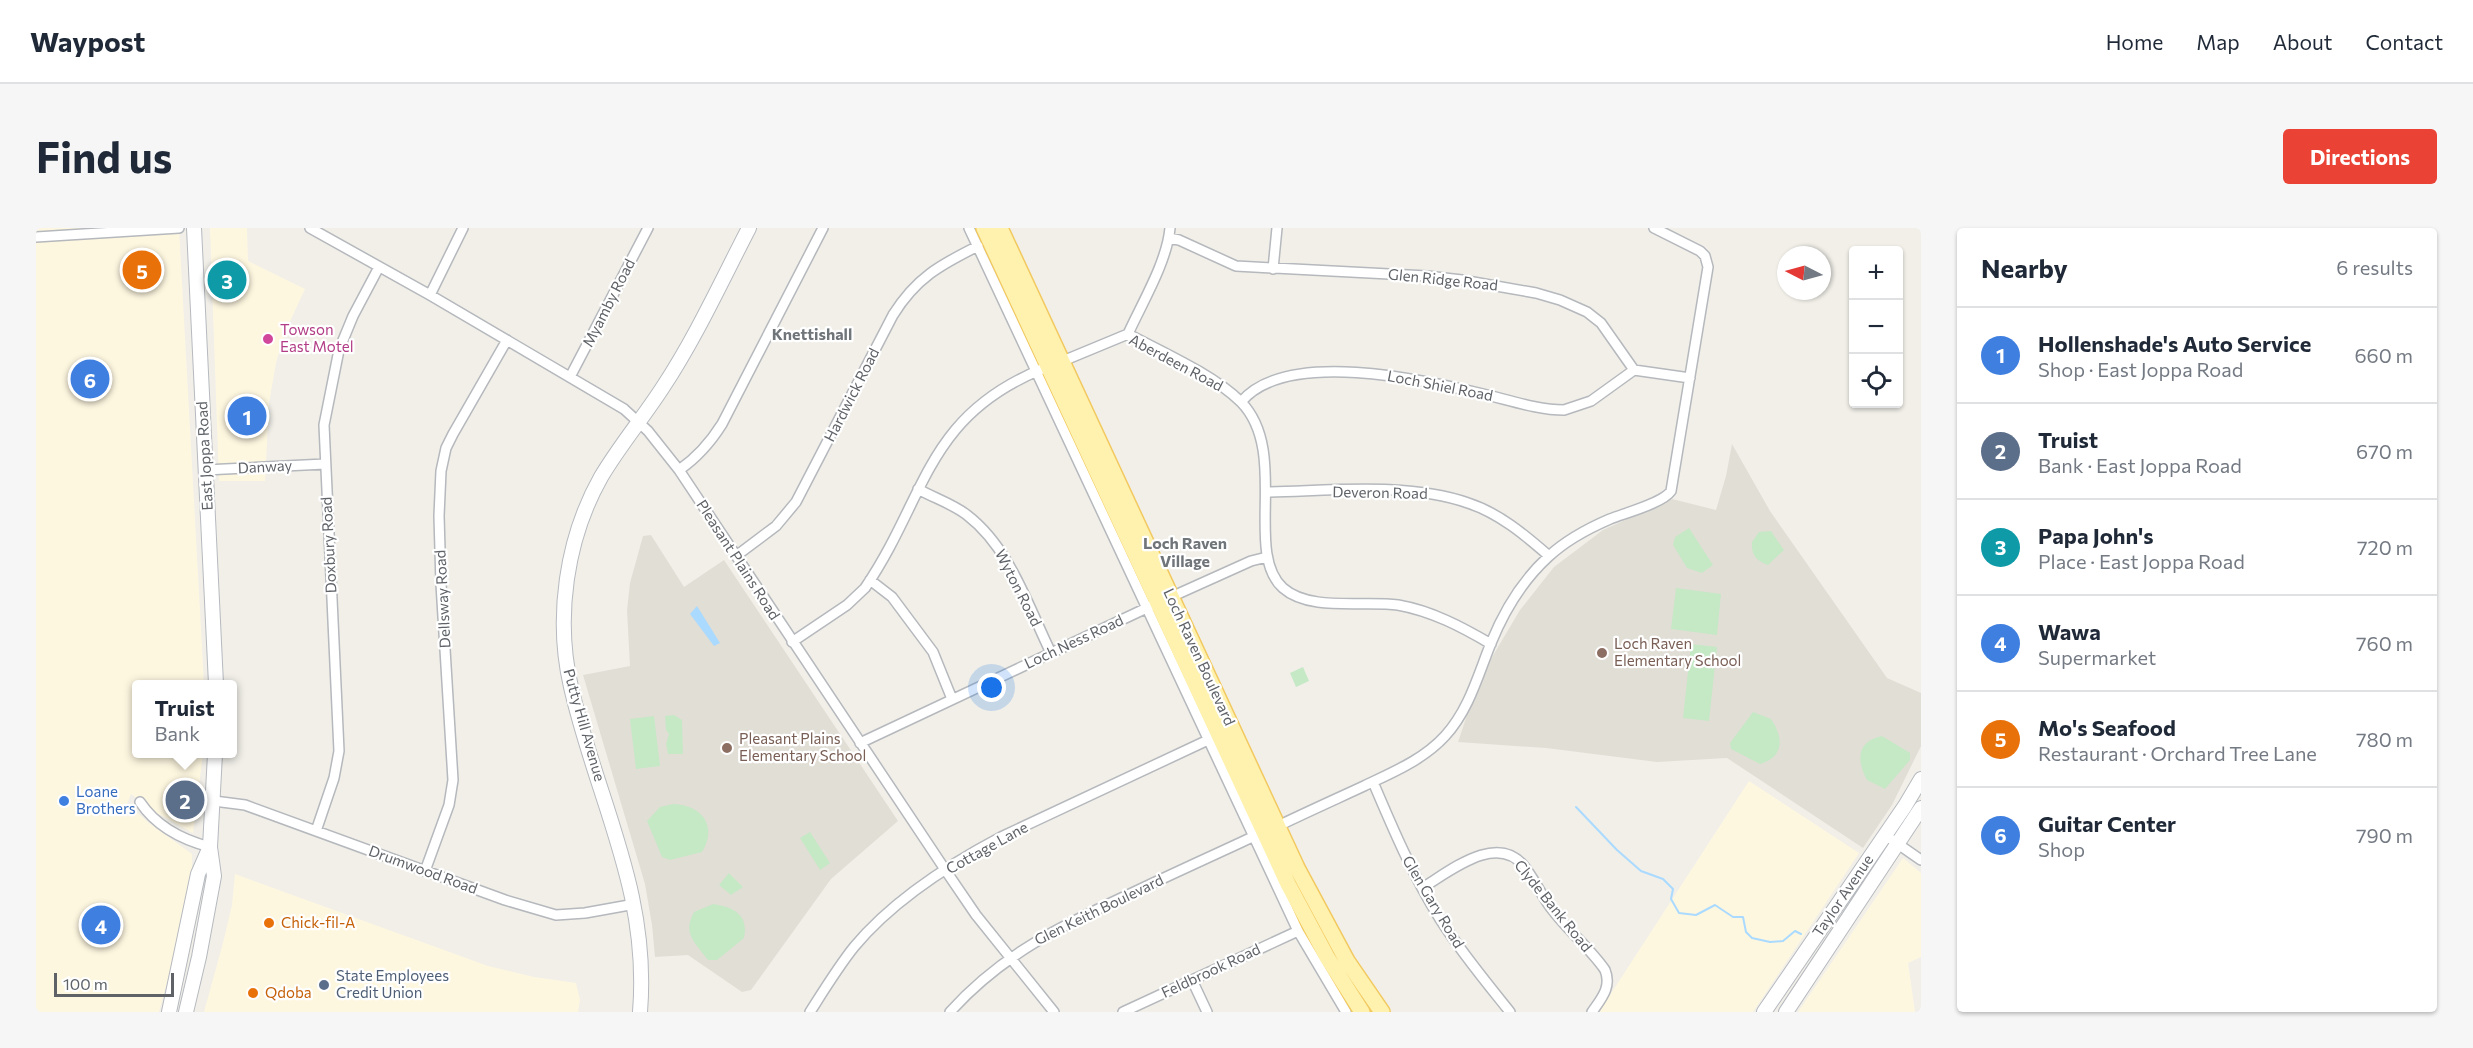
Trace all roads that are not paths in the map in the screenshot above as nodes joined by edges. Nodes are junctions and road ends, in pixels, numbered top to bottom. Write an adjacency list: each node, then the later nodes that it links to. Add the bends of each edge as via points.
1 (179, 228): 14 (street)
2 (194, 228): 29 (main road, East Joppa Road)
3 (310, 228): 17 (street, Pleasant Plains Road)
4 (463, 228): 19 (street)
5 (648, 228): 24 (street, Myamby Road)
6 (748, 228): 27 (main road, Putty Hill Avenue, via 689,344)
7 (823, 228): 30 (street, via 722,424 698,456)
8 (969, 228): 16 (street, Loch Raven Boulevard)
9 (984, 228): 22 (main road, Loch Raven Boulevard)
10 (1000, 228): 22 (main road, Loch Raven Boulevard)
11 (1170, 228): 15 (street)
12 (1277, 228): 18 (street)
13 (1654, 228): 25 (street, via 1692,246 1707,262)
14 (36, 237)
15 (1169, 238): 18 (street, Glen Ridge Road, via 1236,266); 20 (street)
16 (978, 246): 22 (street, Loch Raven Boulevard); 33 (street, Hardwick Road, via 932,270 910,290 893,315 796,502 776,526)
17 (379, 267): 19 (street, Pleasant Plains Road); 28 (street, Doxbury Road, via 339,350 324,425)
18 (1273, 268): 23 (street, Glen Ridge Road, via 1454,279 1536,293 1587,312 1601,323)
19 (430, 295): 21 (street, Pleasant Plains Road)
20 (1128, 334): 22 (street, Aberdeen Road); 26 (street, Aberdeen Road, via 1215,382)
21 (507, 340): 24 (street, Pleasant Plains Road); 57 (street, Dellsway Road, via 453,434 442,461 439,516 453,780 449,805)
22 (1049, 366): 31 (street, Aberdeen Road, via 989,397 966,417 946,440); 37 (main road, Loch Raven Boulevard); 37 (street, Loch Raven Boulevard)
23 (1635, 370): 25 (street); 26 (street, Loch Shiel Road, via 1591,401 1564,410 1386,376 1345,372 1278,378 1257,387)
24 (570, 378): 27 (street, Pleasant Plains Road)
25 (1690, 378): 34 (street, Glen Keith Boulevard, via 1668,495 1598,525)
26 (1241, 402): 32 (street, Aberdeen Road, via 1261,442)
27 (639, 421): 30 (street, Pleasant Plains Road); 60 (main road, Putty Hill Avenue, via 601,478 579,528 567,576 564,630 574,702)
28 (325, 464): 29 (street, Danway); 51 (street, Doxbury Road, via 339,751)
29 (205, 470): 41 (main road, East Joppa Road)
30 (679, 470): 33 (street, Pleasant Plains Road)
31 (918, 489): 36 (street, Aberdeen Road); 40 (street, Wyton Road, via 965,514 995,543)
32 (1266, 492): 34 (street, Deveron Road, via 1431,493 1486,511 1527,536); 35 (street, Aberdeen Road)
33 (736, 556): 38 (street, Pleasant Plains Road)
34 (1549, 556): 39 (street, Glen Keith Boulevard, via 1516,595)
35 (1267, 557): 37 (street, Loch Ness Road); 39 (street, Aberdeen Road, via 1274,578 1297,597 1314,602 1399,606 1434,615)
36 (870, 580): 38 (street, Aberdeen Road, via 847,605); 42 (street, via 892,597 933,652)
37 (1158, 603): 40 (street, Loch Ness Road); 43 (street, Loch Raven Boulevard); 52 (main road, Loch Raven Boulevard)
38 (792, 642): 44 (street, Pleasant Plains Road)
39 (1491, 644): 47 (street, Glen Keith Boulevard, via 1466,704 1446,736 1415,761)
40 (1051, 653): 42 (street, Loch Ness Road)
41 (216, 680)
42 (952, 699): 44 (street, Loch Ness Road)
43 (1208, 740): 52 (street, Loch Raven Boulevard); 58 (street, Cottage Lane, via 1001,837)
44 (860, 743): 58 (street, Pleasant Plains Road)
45 (215, 758): 48 (main road)
46 (1921, 779): 53 (main road, Taylor Avenue)
47 (1373, 782): 52 (street, Glen Keith Boulevard); 59 (street, Glen Gary Road)
48 (214, 801): 51 (street, Drumwood Road, via 245,805); 55 (main road)
49 (140, 802): 55 (street, via 167,828)
50 (1921, 808): 54 (main road, Taylor Avenue)
51 (316, 831): 57 (street, Drumwood Road)
52 (1265, 831): 62 (street, Loch Raven Boulevard); 63 (street, Glen Keith Boulevard, via 1077,918); 75 (main road, Loch Raven Boulevard, via 1315,937); 76 (main road, Loch Raven Boulevard)
53 (1885, 835): 54 (street); 61 (main road, Taylor Avenue)
54 (1898, 843): 56 (street); 64 (main road, Taylor Avenue)
55 (210, 847): 66 (main road, via 198,874); 67 (main road, via 214,876)
56 (1921, 860)
57 (425, 871): 60 (street, Drumwood Road, via 556,915)
58 (946, 871): 63 (street, Pleasant Plains Road); 69 (street, Cottage Lane, via 899,902 869,930)
59 (1422, 888): 77 (street, Glen Gary Road, via 1462,951); 78 (street, Clyde Bank Road, via 1483,854 1514,857 1524,865 1552,910 1605,970 1607,988)
60 (635, 904): 68 (main road, Putty Hill Avenue, via 641,951)
61 (1831, 914): 64 (main road, via 1826,933 1808,962); 79 (main road, Taylor Avenue)
62 (1298, 931): 65 (street, Feldbrook Road); 74 (street, Loch Raven Boulevard)
63 (1009, 958): 70 (street, Glen Keith Boulevard); 71 (street, Pleasant Plains Road)
64 (1811, 974): 80 (main road, Taylor Avenue)
65 (1192, 980): 72 (street, Feldbrook Road); 73 (street)
66 (169, 1012)
67 (186, 1012)
68 (640, 1012)
69 (810, 1012)
70 (950, 1012)
71 (1054, 1012)
72 (1123, 1012)
73 (1206, 1012)
74 (1346, 1012)
75 (1362, 1012)
76 (1382, 1012)
77 (1510, 1012)
78 (1592, 1012)
79 (1764, 1012)
80 (1786, 1012)

